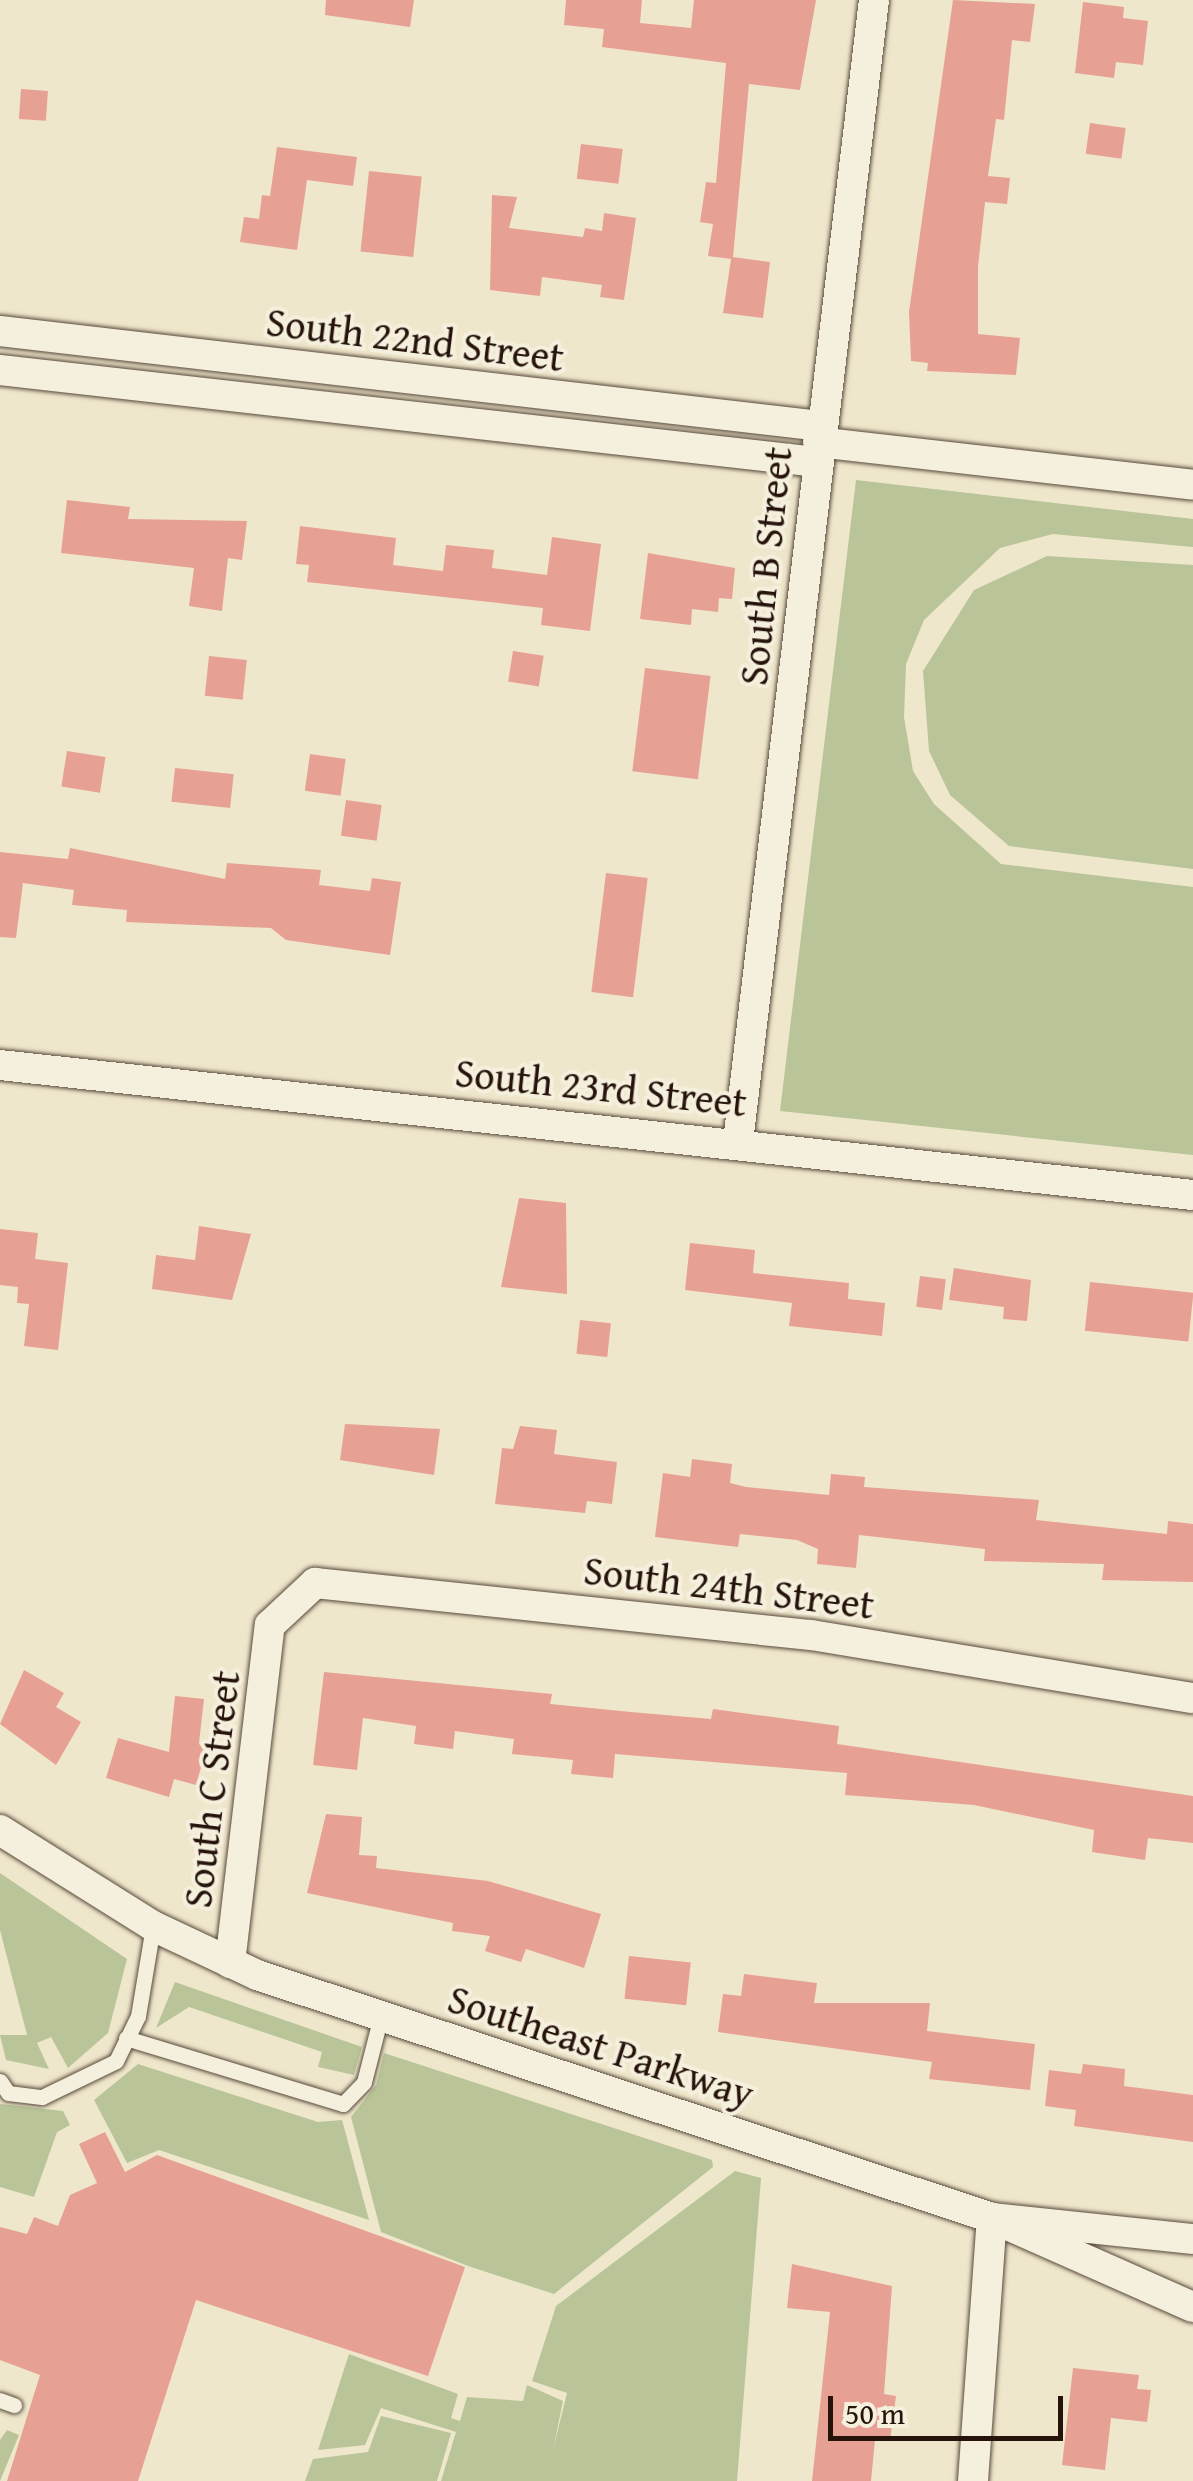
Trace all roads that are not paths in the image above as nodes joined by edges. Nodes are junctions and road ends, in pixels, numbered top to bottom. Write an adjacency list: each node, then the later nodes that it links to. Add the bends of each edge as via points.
1 (874, 0): 6 (street, South B Street)
2 (0, 332): 4 (street, South 22nd Street)
3 (0, 370): 5 (street, South 22nd Street)
4 (333, 370): 5 (lane); 6 (street, South 22nd Street)
5 (332, 407): 6 (street, South 22nd Street)
6 (818, 443): 7 (street, South 22nd Street); 9 (street, South B Street)
7 (1193, 484)
8 (0, 1065): 9 (street, South 23rd Street)
9 (738, 1142): 10 (street, South 23rd Street)
10 (1193, 1195)
11 (270, 1625): 12 (street, South 24th Street, via 289,1598 341,1582 811,1635); 15 (street, South C Street)
12 (1193, 1698)
13 (0, 1830): 14 (street, Southeast Parkway)
14 (153, 1926): 15 (street, Southeast Parkway); 17 (lane)
15 (230, 1962): 16 (street, Southeast Parkway)
16 (381, 2016): 17 (lane, via 364,2082 343,2104); 19 (street, Southeast Parkway)
17 (126, 2038): 18 (lane, via 116,2061 71,2090 25,2095)
18 (0, 2081)
19 (992, 2218): 20 (street); 21 (street, Southeast Parkway); 22 (street)
20 (1193, 2239)
21 (1193, 2307)
22 (974, 2481)

